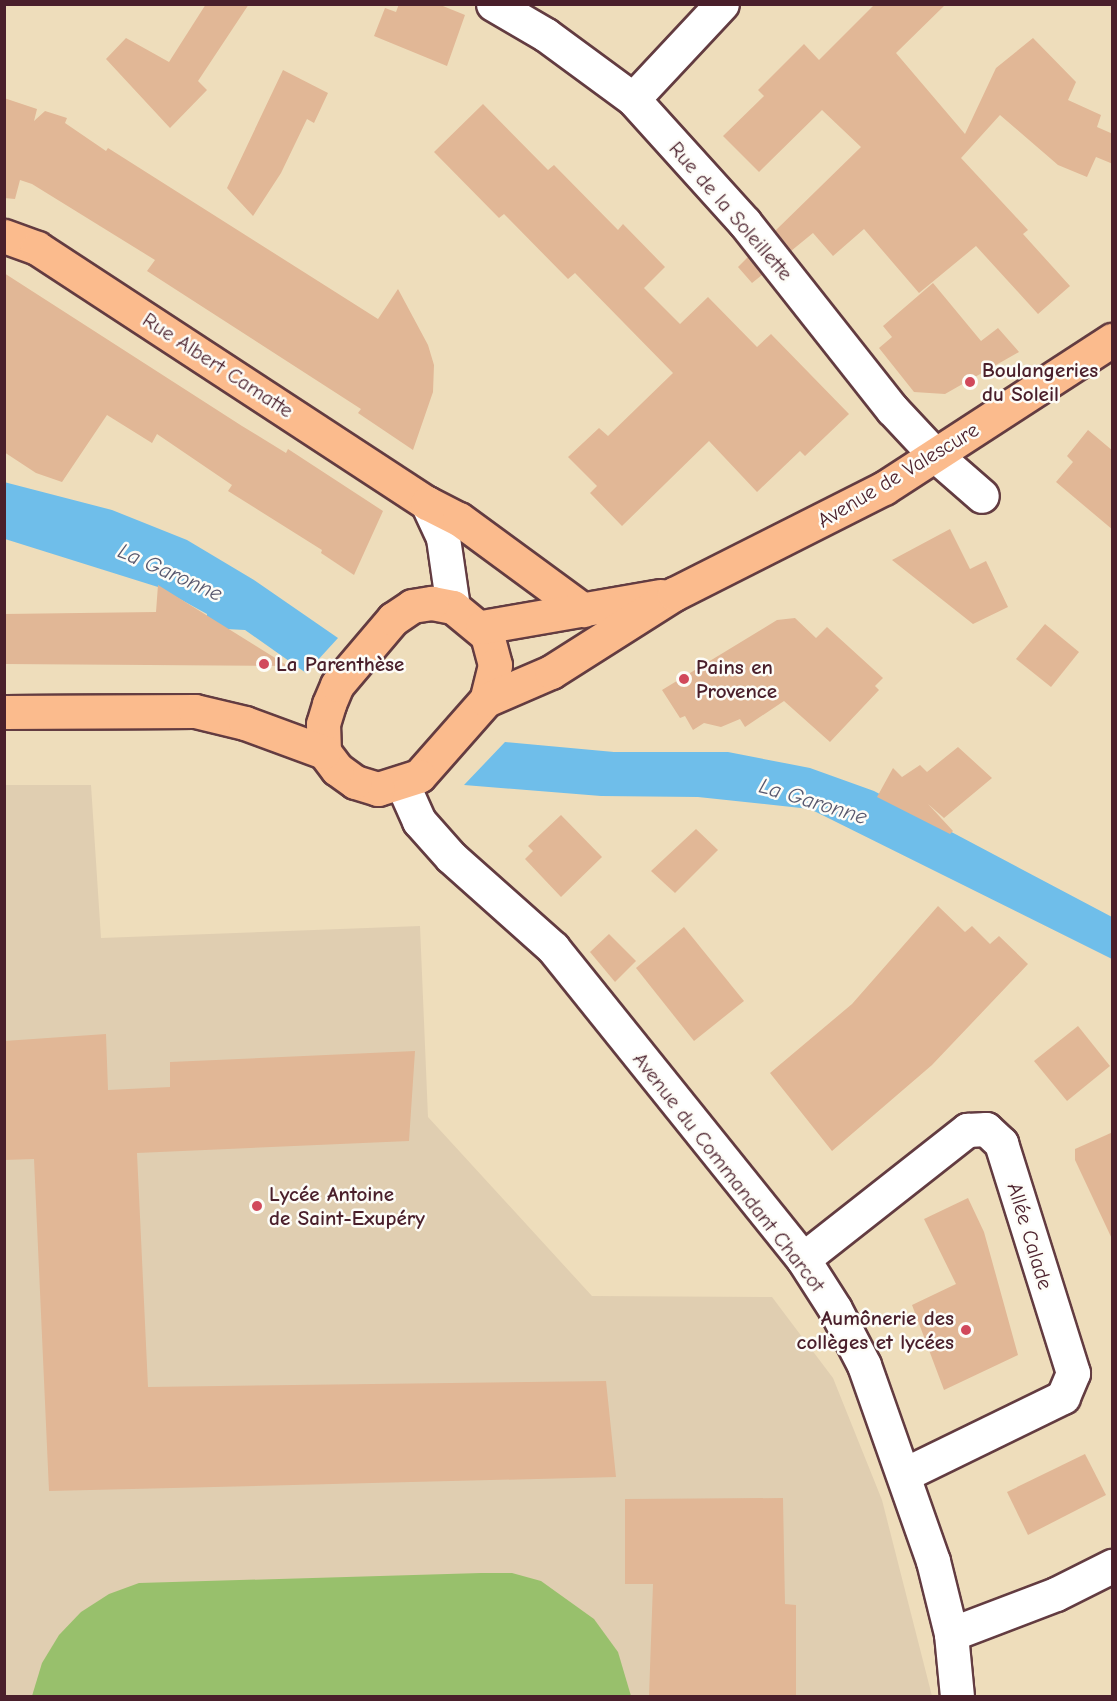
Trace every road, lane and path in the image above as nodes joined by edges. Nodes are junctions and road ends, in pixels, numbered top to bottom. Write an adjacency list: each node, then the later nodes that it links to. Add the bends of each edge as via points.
1 (493, 4): 3 (street, Rue de la Soleillette, via 546,35)
2 (722, 4): 3 (street)
3 (633, 99): 6 (street, Rue de la Soleillette, via 745,223 892,409)
4 (4, 236): 8 (main road, Rue Albert Camatte, via 37,248)
5 (1109, 349): 6 (main road, Avenue de Valescure)
6 (935, 455): 7 (street, Rue de la Soleillette); 9 (main road, Avenue de Valescure, via 884,488)
7 (982, 496)
8 (427, 503): 10 (street, via 443,538); 11 (main road, Rue Albert Camatte, via 459,519)
9 (674, 594): 11 (main road, Avenue de Valescure); 13 (main road, Avenue de Valescure, via 551,672)
10 (453, 607): 12 (main road); 15 (main road, via 412,606 369,644 337,685 329,704 323,724)
11 (584, 610): 12 (main road, Avenue de Valescure)
12 (482, 627): 13 (main road, via 494,651 495,665)
13 (486, 700): 16 (main road, via 434,763)
14 (4, 712): 15 (main road, via 195,711 244,723)
15 (324, 752): 16 (main road, via 337,769 355,782 378,789)
16 (402, 783): 17 (street, Avenue du Commandant Charcot, via 419,821 451,857 553,948)
17 (803, 1259): 18 (street, Avenue du Commandant Charcot, via 864,1365); 18 (street, Allée Calade, via 967,1130 986,1129 1001,1143 1073,1373 1063,1397)
18 (905, 1474): 20 (street, Avenue du Commandant Charcot)
19 (1113, 1566): 20 (street, via 1056,1594)
20 (951, 1634): 21 (street, Avenue du Commandant Charcot)
21 (957, 1696)

